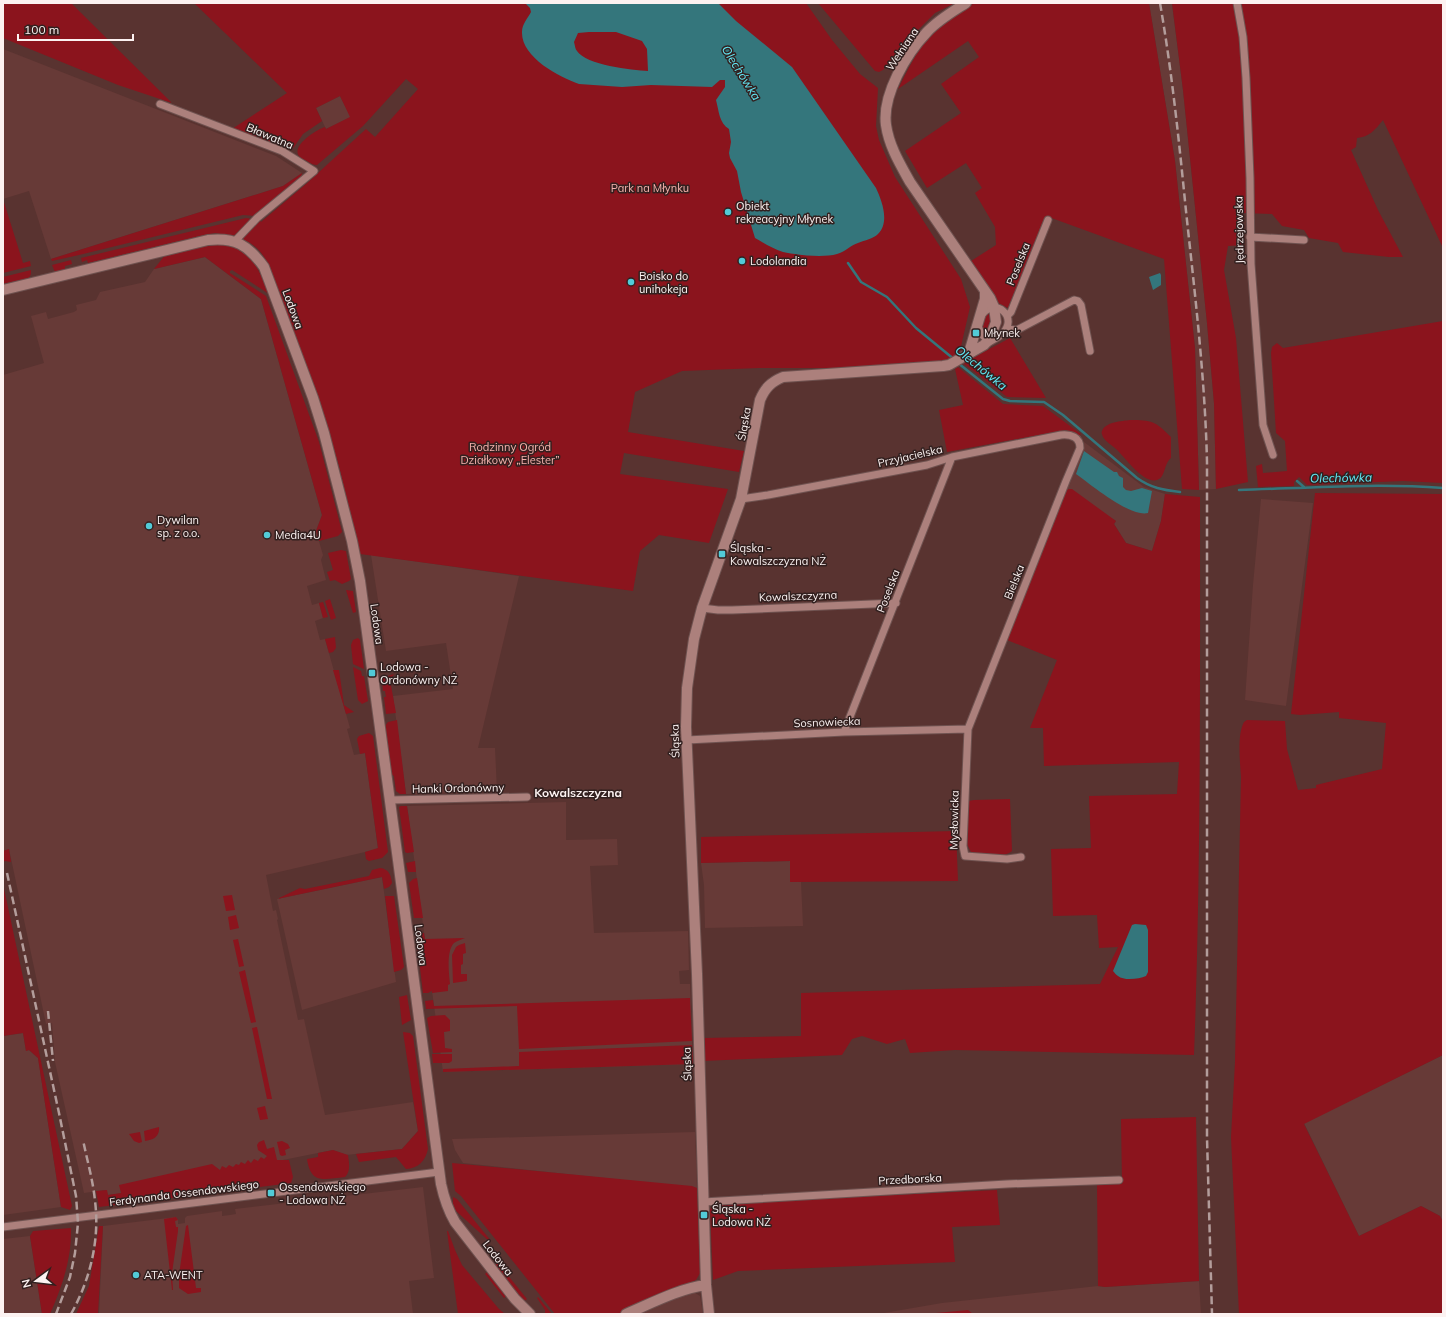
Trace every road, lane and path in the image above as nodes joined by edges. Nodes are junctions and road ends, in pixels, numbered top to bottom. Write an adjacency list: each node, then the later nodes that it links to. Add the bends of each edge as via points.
1 (966, 3): 9 (street, Wełniana, via 942,19 914,48 889,93 886,126 890,142 910,182)
2 (1237, 3): 5 (street, Jędrzejowska, via 1246,78)
3 (160, 104): 7 (street, Bławatna, via 282,151 314,171 257,218)
4 (1048, 220): 11 (street, Poselska, via 1011,312)
5 (1250, 237): 6 (street); 18 (street, Jędrzejowska, via 1263,425)
6 (1304, 240)
7 (235, 241): 8 (street, Lodowa, via 208,240); 27 (street, Lodowa, via 255,255 264,267 324,433 352,541 362,596)
8 (3, 290)
9 (985, 292): 10 (street); 12 (street)
10 (994, 307): 11 (street, via 1004,311); 12 (street, via 988,309); 14 (street, via 996,322)
11 (1007, 316): 13 (street)
12 (979, 322): 14 (street, via 982,335); 16 (street)
13 (1006, 329): 14 (street, via 1001,335); 15 (street, via 1017,330 1074,300 1078,301)
14 (989, 341): 16 (street, Śląska)
15 (1090, 351)
16 (969, 353): 20 (street, Śląska, via 949,365 783,377 773,382 763,392 760,400)
17 (1080, 444): 19 (street, Przyjacielska, via 1074,436 1063,435); 23 (street, Bielska)
18 (1273, 455)
19 (952, 457): 20 (street, Przyjacielska, via 927,465); 21 (street, Poselska)
20 (741, 499): 22 (street, Śląska)
21 (896, 603): 22 (street, Kowalszczyzna, via 725,610); 24 (street, Poselska)
22 (702, 608): 25 (street, Śląska, via 688,671)
23 (968, 729): 24 (street, Sosnowiecka); 28 (street, Mysłowicka, via 963,846 965,856 1006,859)
24 (844, 732): 25 (street, Sosnowiecka)
25 (687, 740): 31 (street, Śląska)
26 (527, 797): 27 (street, Hanki Ordonówny)
27 (390, 800): 29 (street, Lodowa)
28 (1021, 857)
29 (439, 1172): 32 (street, Ferdynanda Ossendowskiego); 34 (street, Lodowa, via 449,1212 455,1222 515,1299)
30 (1118, 1180): 31 (street, Przedborska)
31 (703, 1202): 33 (street, Śląska)
32 (3, 1227)
33 (706, 1285): 35 (street, via 676,1292); 36 (street, Śląska)
34 (530, 1314)
35 (626, 1314)
36 (709, 1314)

